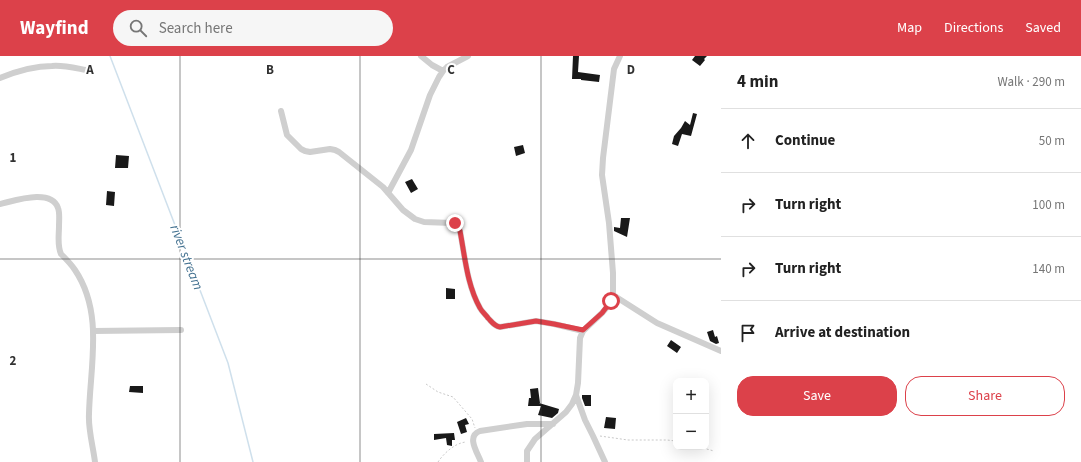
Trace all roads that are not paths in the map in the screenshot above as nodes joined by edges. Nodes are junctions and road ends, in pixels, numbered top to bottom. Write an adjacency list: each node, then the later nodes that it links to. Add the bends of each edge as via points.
1 (421, 56): 5 (street)
2 (468, 56): 5 (street)
3 (620, 56): 10 (street, via 614,69 602,175 609,223)
4 (86, 70): 6 (street, via 52,65 30,68)
5 (443, 71): 8 (street, via 430,94 411,150)
6 (0, 78)
7 (281, 111): 8 (street, via 286,132 301,148 310,152 330,149 339,152)
8 (388, 193): 12 (street, via 403,210 418,221 457,225 468,278 481,309 496,326 536,321)
9 (0, 204): 13 (street, via 35,197 51,199 57,206 60,251 81,281 91,308)
10 (613, 295): 12 (street, via 608,306); 14 (street, via 657,323)
11 (181, 330): 13 (street)
12 (583, 330): 15 (street, via 580,338)
13 (93, 331): 17 (street, via 89,420)
14 (721, 351)
15 (576, 395): 16 (street, via 566,412); 20 (street)
16 (553, 424): 18 (street, via 527,424 476,432 473,442); 19 (street, via 534,439 527,451)
17 (95, 462)
18 (481, 462)
19 (527, 462)
20 (605, 462)

